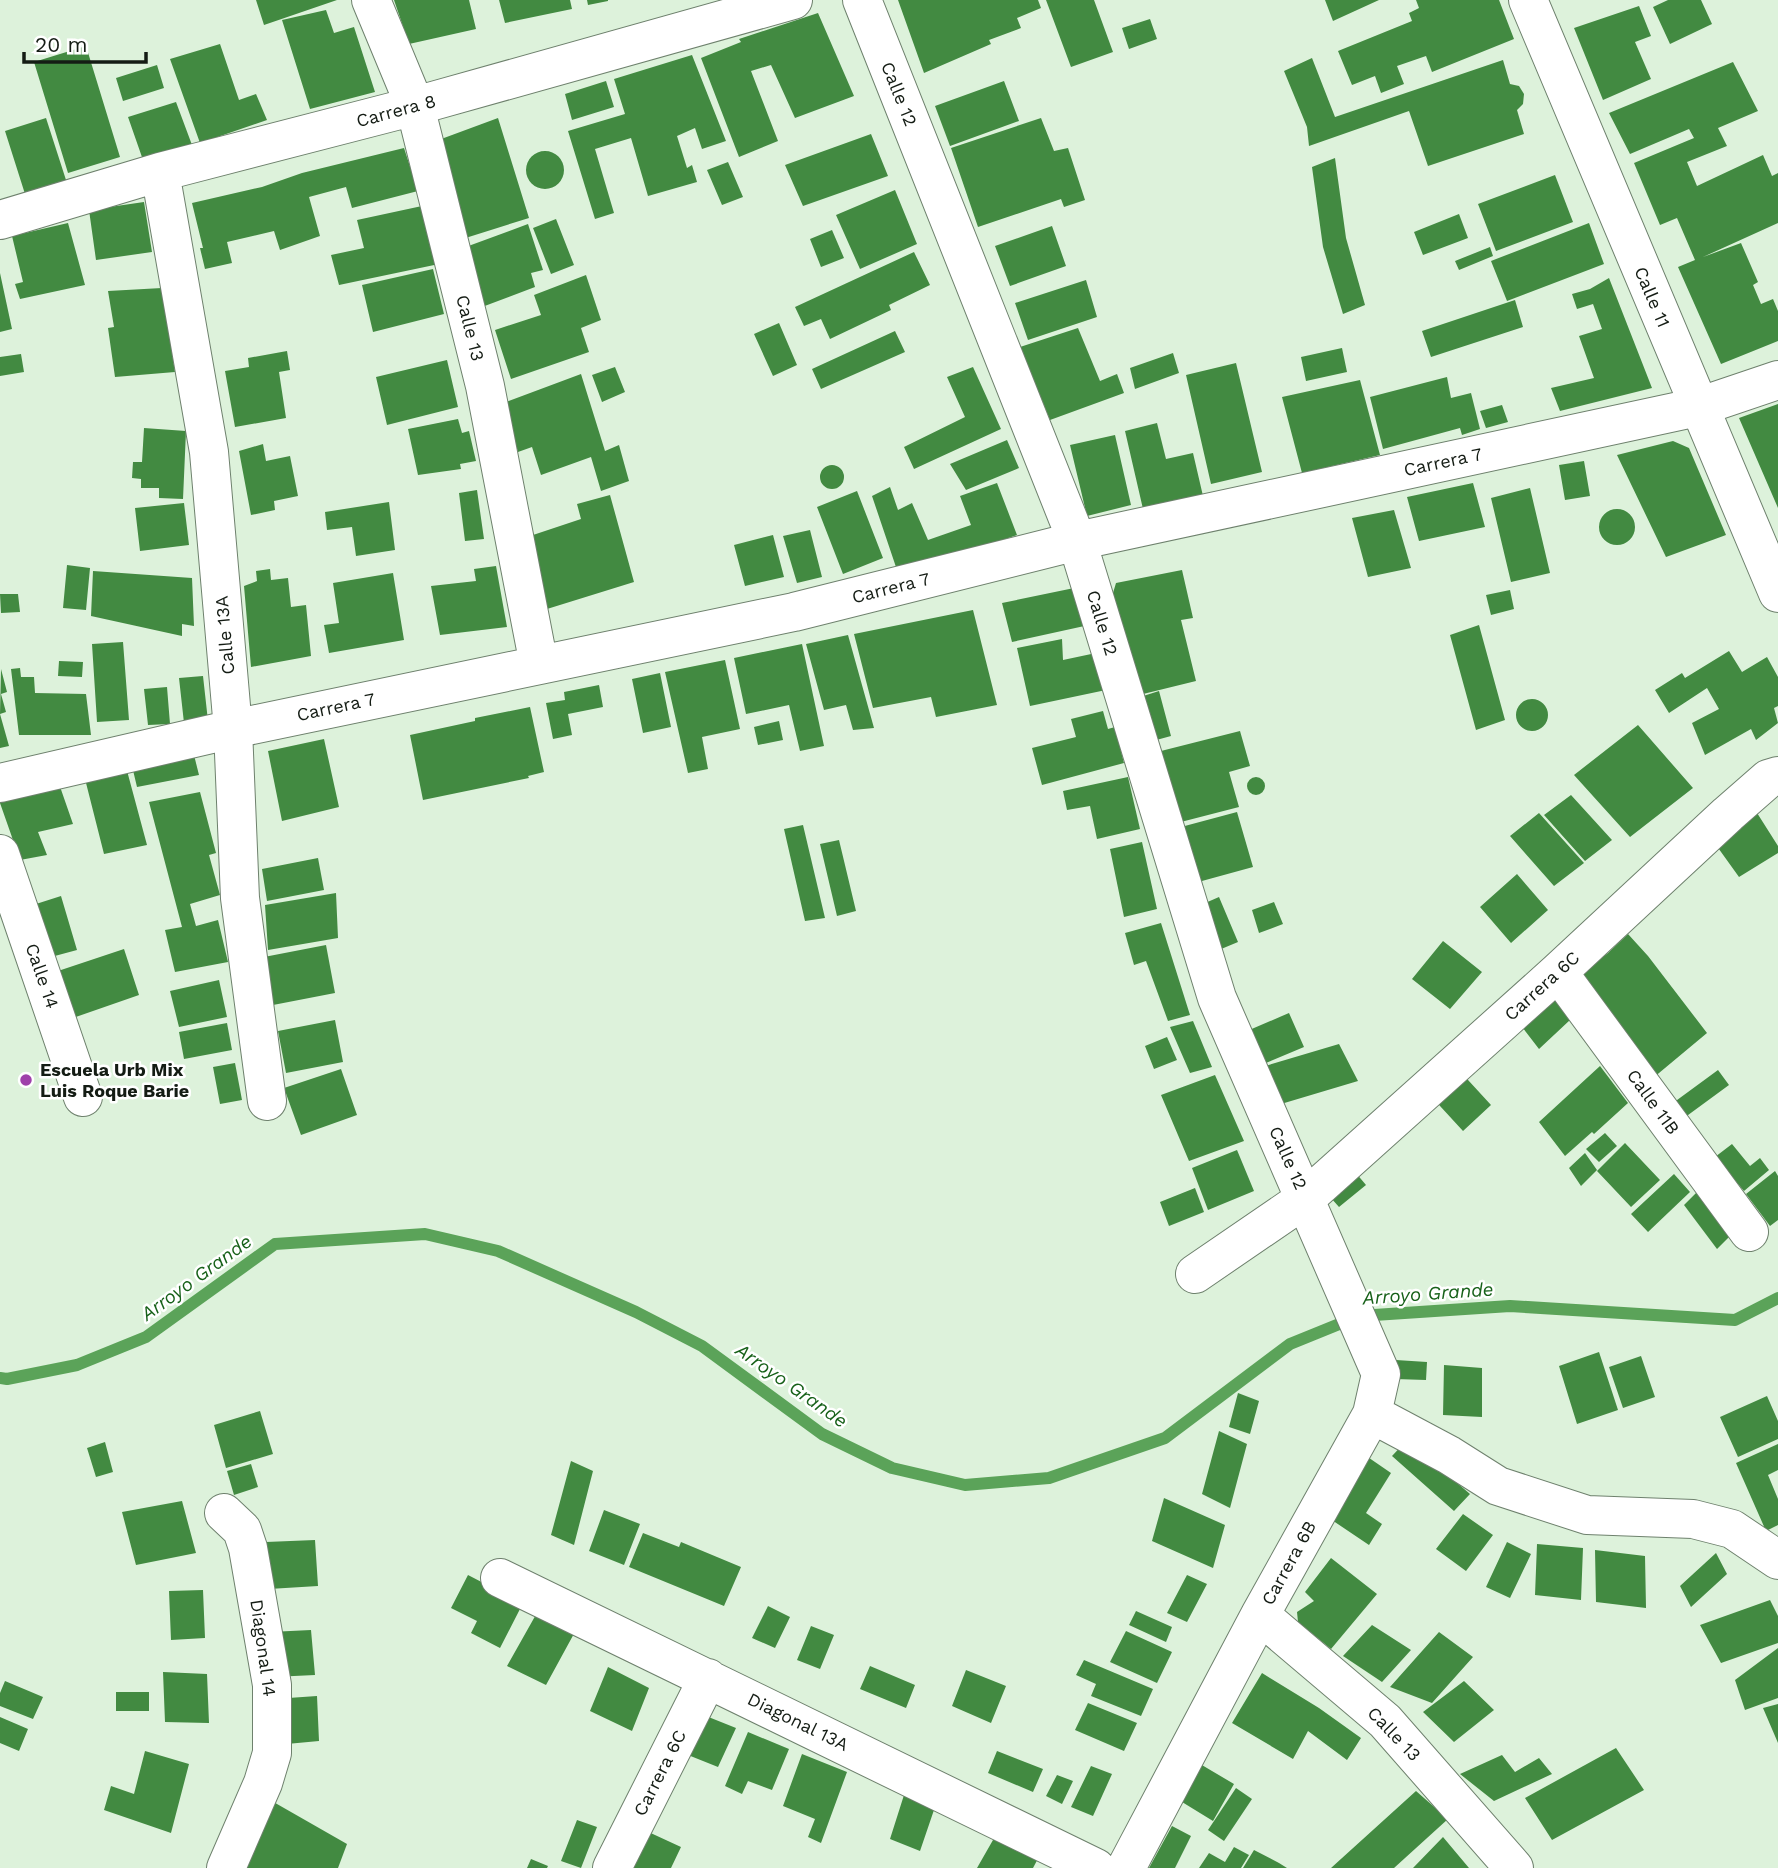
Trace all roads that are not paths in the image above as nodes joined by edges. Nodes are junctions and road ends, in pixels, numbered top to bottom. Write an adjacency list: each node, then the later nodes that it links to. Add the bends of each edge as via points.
1 (372, 0): 5 (street, Calle 13)
2 (793, 0): 5 (street, Carrera 8)
3 (862, 0): 10 (street, Calle 12)
4 (1528, 0): 9 (street, Calle 11)
5 (415, 106): 6 (street, Carrera 8); 12 (street, Calle 13, via 485,386)
6 (160, 172): 7 (street, Carrera 8); 13 (street, Calle 13A, via 209,452)
7 (0, 220)
8 (1778, 380): 9 (street, Carrera 7)
9 (1698, 407): 10 (street, Carrera 7); 11 (street, Calle 11)
10 (1077, 541): 12 (street, Carrera 7, via 793,612); 20 (street, Calle 12, via 1217,998)
11 (1778, 593)
12 (539, 665): 13 (street, Carrera 7)
13 (233, 729): 14 (street, Carrera 7); 19 (street, Calle 13A, via 240,898)
14 (0, 783)
15 (1775, 785): 17 (street, Carrera 6C)
16 (0, 854): 18 (street, Calle 14)
17 (1558, 972): 20 (street, Carrera 6C); 21 (street, Calle 11B)
18 (83, 1097)
19 (267, 1101)
20 (1306, 1198): 22 (street, Calle 12); 23 (street)
21 (1749, 1232)
22 (1326, 1251): 24 (street, Carrera 6B, via 1381,1374)
23 (1195, 1274)
24 (1372, 1414): 26 (street, via 1498,1486 1587,1515 1693,1519 1732,1529); 28 (street, Carrera 6B)
25 (224, 1513): 30 (street, Diagonal 14, via 242,1530 248,1548 272,1685 272,1753)
26 (1778, 1560)
27 (500, 1578): 29 (street, Diagonal 13A)
28 (1260, 1615): 33 (street, Carrera 6B); 34 (street, Calle 13, via 1385,1721)
29 (708, 1678): 31 (street, Carrera 6C); 32 (street, Diagonal 13A)
30 (226, 1868)
31 (612, 1868)
32 (1096, 1868)
33 (1126, 1868)
34 (1514, 1868)

